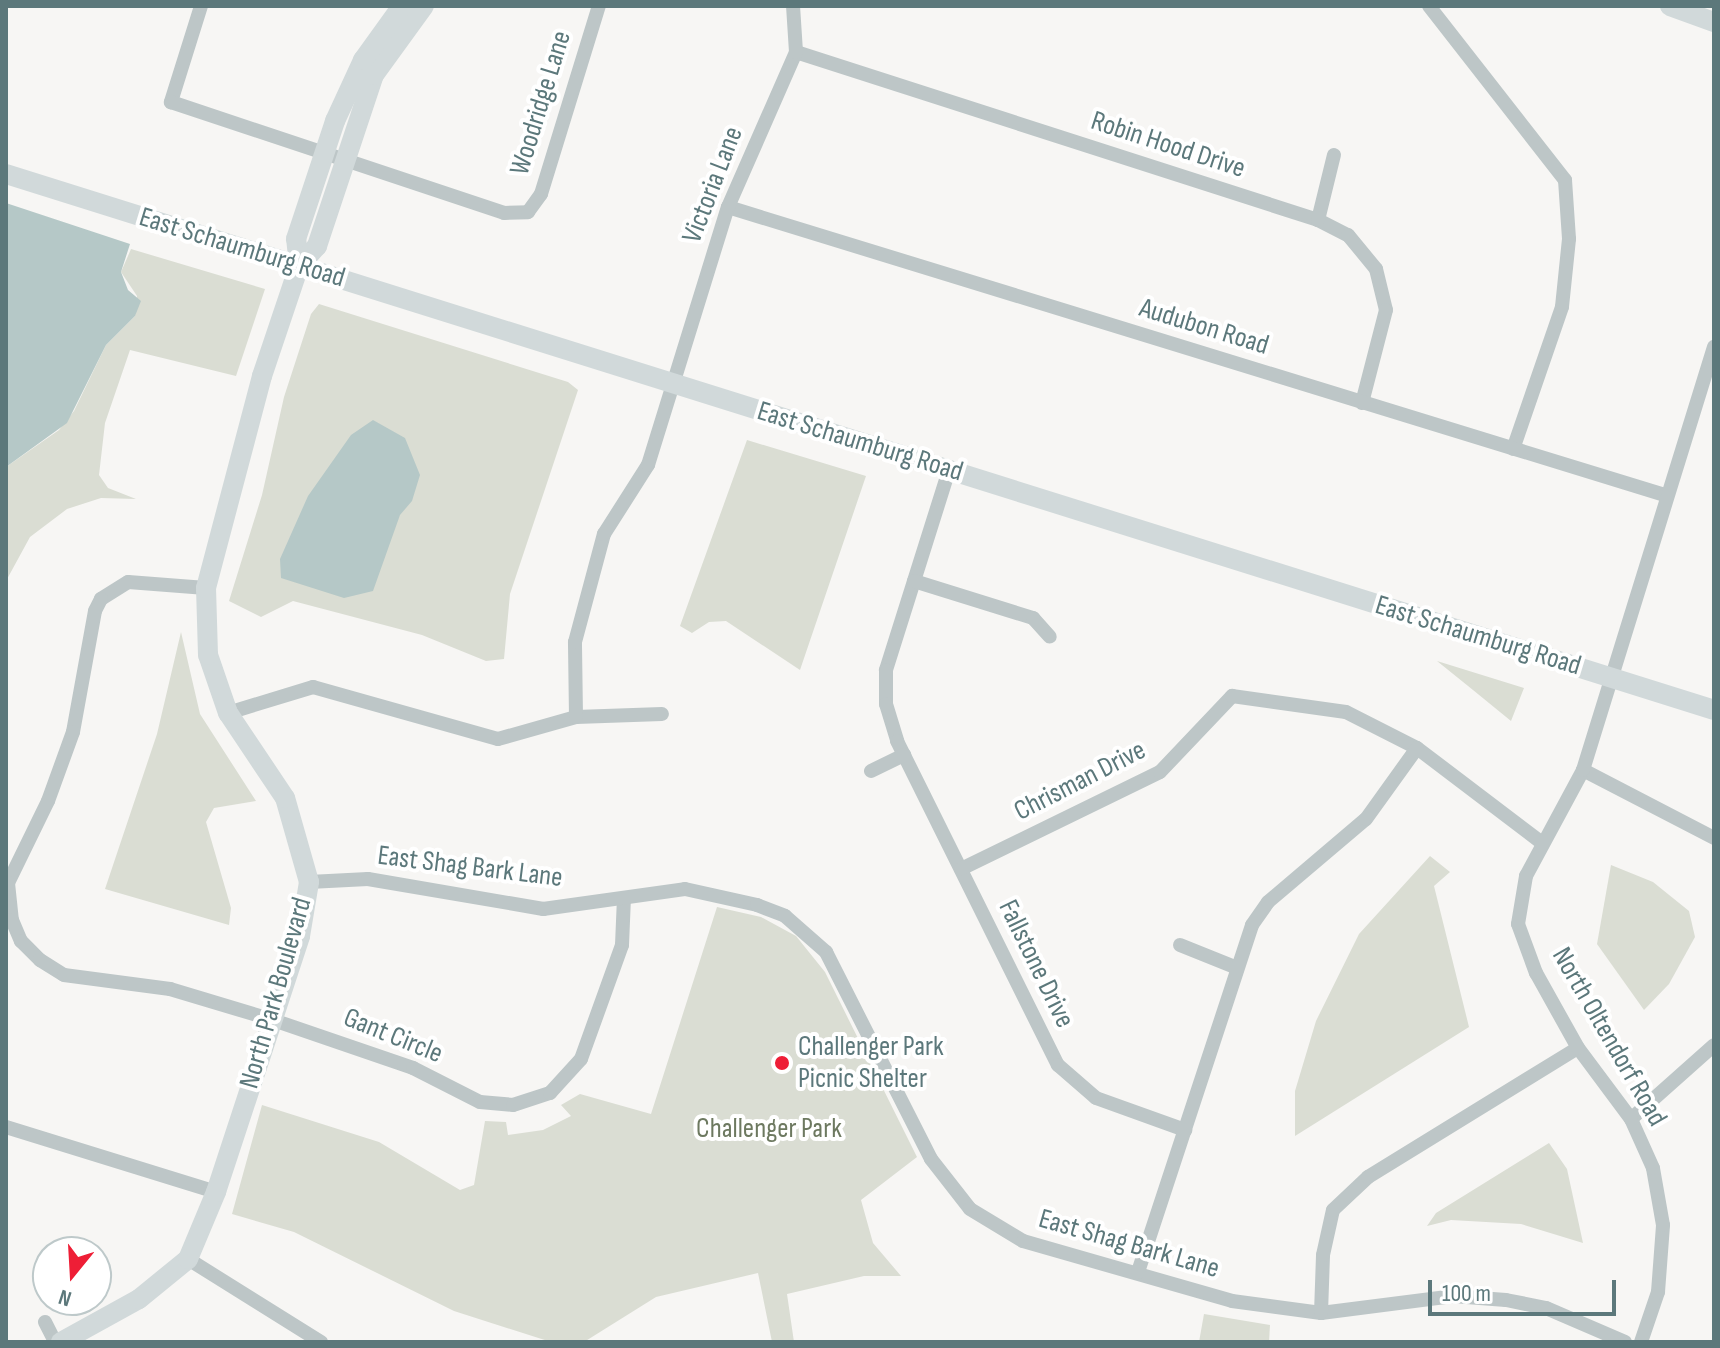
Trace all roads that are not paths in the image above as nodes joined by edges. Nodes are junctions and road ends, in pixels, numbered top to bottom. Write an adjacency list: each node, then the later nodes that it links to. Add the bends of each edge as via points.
1 (201, 6): 11 (street, via 171,102)
2 (402, 6): 11 (main road, via 363,60)
3 (424, 6): 11 (main road, via 374,75)
4 (599, 6): 11 (street, Woodridge Lane, via 541,194 528,212 504,213)
5 (793, 6): 9 (street, Victoria Lane)
6 (1429, 6): 19 (street, via 1565,180 1569,239 1562,307)
7 (1670, 6): 8 (main road)
8 (1714, 22)
9 (796, 52): 13 (street, Victoria Lane); 14 (street, Robin Hood Drive)
10 (1334, 155): 14 (street)
11 (335, 156): 15 (main road, North Park Boulevard, via 296,239)
12 (6, 174): 15 (main road, East Schaumburg Road)
13 (728, 207): 17 (street, Victoria Lane); 18 (street, Audubon Road)
14 (1318, 220): 18 (street, Robin Hood Drive, via 1359,245 1376,269 1384,294 1385,327)
15 (299, 266): 17 (main road, East Schaumburg Road); 23 (main road, North Park Boulevard, via 262,376)
16 (1714, 347): 21 (street, North Oltendorf Road)
17 (674, 384): 20 (main road, East Schaumburg Road); 29 (street, Victoria Lane, via 648,465 604,534 575,642)
18 (1362, 403): 19 (street, Audubon Road)
19 (1513, 449): 21 (street, Audubon Road)
20 (949, 470): 22 (street, Fallstone Drive); 25 (main road, East Schaumburg Road)
21 (1665, 495): 25 (street, North Oltendorf Road)
22 (914, 581): 24 (street, via 1033,618); 31 (street, Fallstone Drive, via 886,670 886,704)
23 (206, 588): 27 (main road, North Park Boulevard, via 208,655); 39 (street, Gant Circle, via 128,582 101,599 89,632 73,732 48,801 8,883)
24 (1050, 637)
25 (1611, 678): 26 (main road, East Schaumburg Road); 32 (street, North Oltendorf Road)
26 (1714, 710)
27 (228, 713): 29 (street, via 313,687 498,739); 37 (main road, North Park Boulevard, via 285,798)
28 (662, 714): 29 (street)
29 (576, 717)
30 (1417, 748): 35 (street, Chrisman Drive); 36 (street, Chrisman Drive, via 1346,712 1232,696 1160,772); 41 (street, via 1366,819 1268,902)
31 (904, 755): 33 (street); 36 (street, Fallstone Drive)
32 (1583, 770): 34 (street); 35 (street, North Oltendorf Road)
33 (871, 771)
34 (1714, 838)
35 (1541, 842): 44 (street, North Oltendorf Road, via 1526,876 1518,924 1536,973)
36 (961, 869): 47 (street, Fallstone Drive, via 1058,1065 1096,1098)
37 (309, 882): 38 (street, East Shag Bark Lane, via 368,879 543,909); 42 (main road, North Park Boulevard, via 300,936)
38 (624, 898): 42 (street, Gant Circle, via 622,945 590,1040 574,1072 535,1102 480,1102 413,1068); 50 (street, East Shag Bark Lane, via 685,889 785,916 826,952 931,1159 970,1209 1023,1241)
39 (12, 937): 42 (street, Gant Circle, via 64,975 170,989)
40 (1180, 945): 41 (street)
41 (1235, 967): 47 (street)
42 (270, 1019): 48 (main road, North Park Boulevard)
43 (1714, 1045): 45 (street)
44 (1578, 1048): 45 (street, North Oltendorf Road); 51 (street, via 1368,1177 1333,1210 1323,1255)
45 (1631, 1119): 56 (street, North Oltendorf Road, via 1653,1168 1663,1225 1658,1292)
46 (6, 1127): 48 (street)
47 (1185, 1130): 50 (street)
48 (216, 1192): 49 (main road, North Park Boulevard)
49 (188, 1259): 53 (main road, North Park Boulevard, via 139,1299); 54 (street)
50 (1138, 1272): 51 (street, East Shag Bark Lane, via 1232,1301)
51 (1321, 1313): 55 (street, East Shag Bark Lane, via 1453,1296 1506,1300 1546,1308)
52 (45, 1322): 53 (street, North Park Boulevard)
53 (58, 1342)
54 (321, 1342)
55 (1625, 1342)
56 (1641, 1342)

